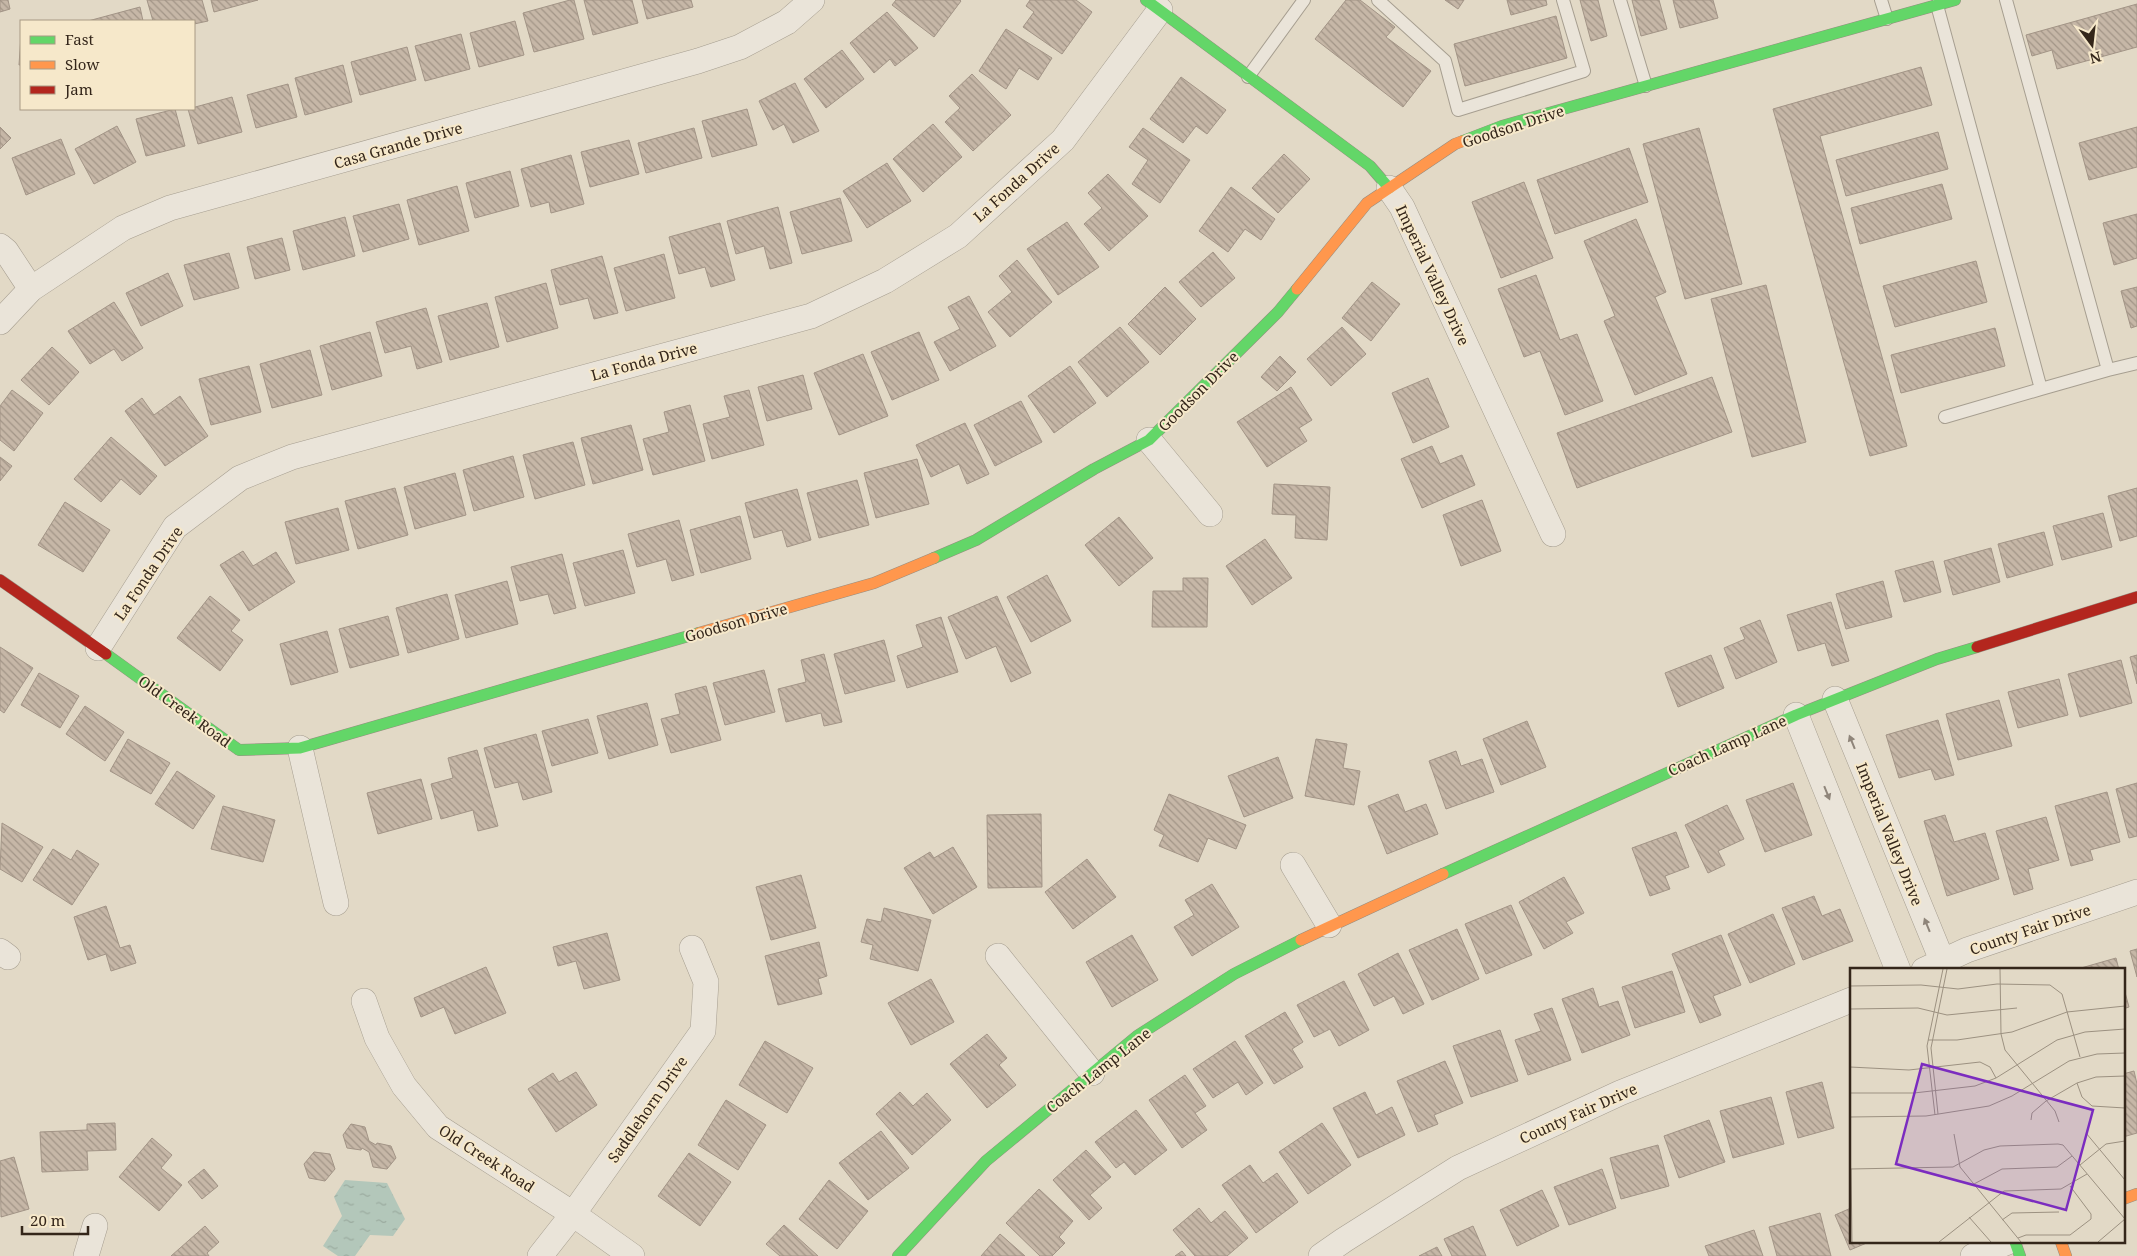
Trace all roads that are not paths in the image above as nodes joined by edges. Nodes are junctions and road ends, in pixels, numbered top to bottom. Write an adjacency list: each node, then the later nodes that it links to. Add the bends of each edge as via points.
1 (812, 0): 16 (street, Casa Grande Drive, via 787,22 740,47 698,61 170,208 123,228)
2 (1304, 0): 12 (lane)
3 (1378, 0): 4 (lane, via 1445,61 1458,110 1584,71)
4 (1563, 0)
5 (1620, 0): 13 (lane)
6 (1881, 0): 11 (lane)
7 (1955, 0): 10 (street, Goodson Drive)
8 (2006, 0): 19 (lane)
9 (1153, 5): 12 (street, Imperial Valley Drive); 27 (street, La Fonda Drive, via 1063,140 958,236 885,281 811,316 292,457 240,478 175,527)
10 (1937, 5): 11 (street, Goodson Drive); 20 (lane)
11 (1887, 19): 13 (street, Goodson Drive)
12 (1248, 77): 14 (street, Imperial Valley Drive, via 1370,166)
13 (1646, 86): 14 (street, Goodson Drive, via 1502,126 1455,144)
14 (1389, 188): 22 (street, Goodson Drive, via 1367,203 1278,312); 24 (street, Imperial Valley Drive, via 1402,208)
15 (0, 246): 16 (street)
16 (32, 289): 17 (street, Casa Grande Drive)
17 (0, 322)
18 (2137, 363): 19 (lane)
19 (2108, 370): 20 (lane)
20 (2041, 389): 21 (lane)
21 (1945, 417)
22 (1149, 440): 23 (street, Goodson Drive); 30 (street, Goodson Drive, via 976,540 874,583)
23 (1210, 514)
24 (1552, 534)
25 (0, 580): 27 (street, Old Creek Road)
26 (2137, 597): 28 (street, Coach Lamp Lane, via 1937,659)
27 (98, 648): 30 (street, Old Creek Road, via 239,750)
28 (1835, 699): 29 (street, Coach Lamp Lane); 37 (street, Imperial Valley Drive, one-way to 28)
29 (1796, 715): 34 (street, Coach Lamp Lane); 38 (street, one-way to 38)
30 (300, 748): 33 (street)
31 (1293, 865): 34 (street)
32 (2137, 892): 37 (street, County Fair Drive, via 1966,950)
33 (336, 903)
34 (1329, 925): 41 (street, Coach Lamp Lane, via 1234,974 1137,1036)
35 (692, 948): 44 (street, Saddlehorn Drive, via 706,982 703,1031)
36 (998, 956): 41 (street)
37 (1937, 967)
38 (1897, 968)
39 (1850, 1000): 53 (street, County Fair Drive, via 1620,1093 1458,1168)
40 (364, 1001): 44 (street, Old Creek Road, via 377,1038 404,1086 438,1128)
41 (1092, 1073): 52 (street, Coach Lamp Lane, via 986,1161)
42 (2137, 1194): 43 (street)
43 (2124, 1199)
44 (573, 1214): 50 (street, Saddlehorn Drive); 51 (street, Old Creek Road)
45 (95, 1226): 49 (street)
46 (2003, 1244): 54 (street)
47 (2016, 1244): 55 (street)
48 (2062, 1244): 56 (street)
49 (86, 1256)
50 (540, 1256)
51 (632, 1256)
52 (898, 1256)
53 (1321, 1256)
54 (1973, 1256)
55 (2020, 1256)
56 (2066, 1256)

